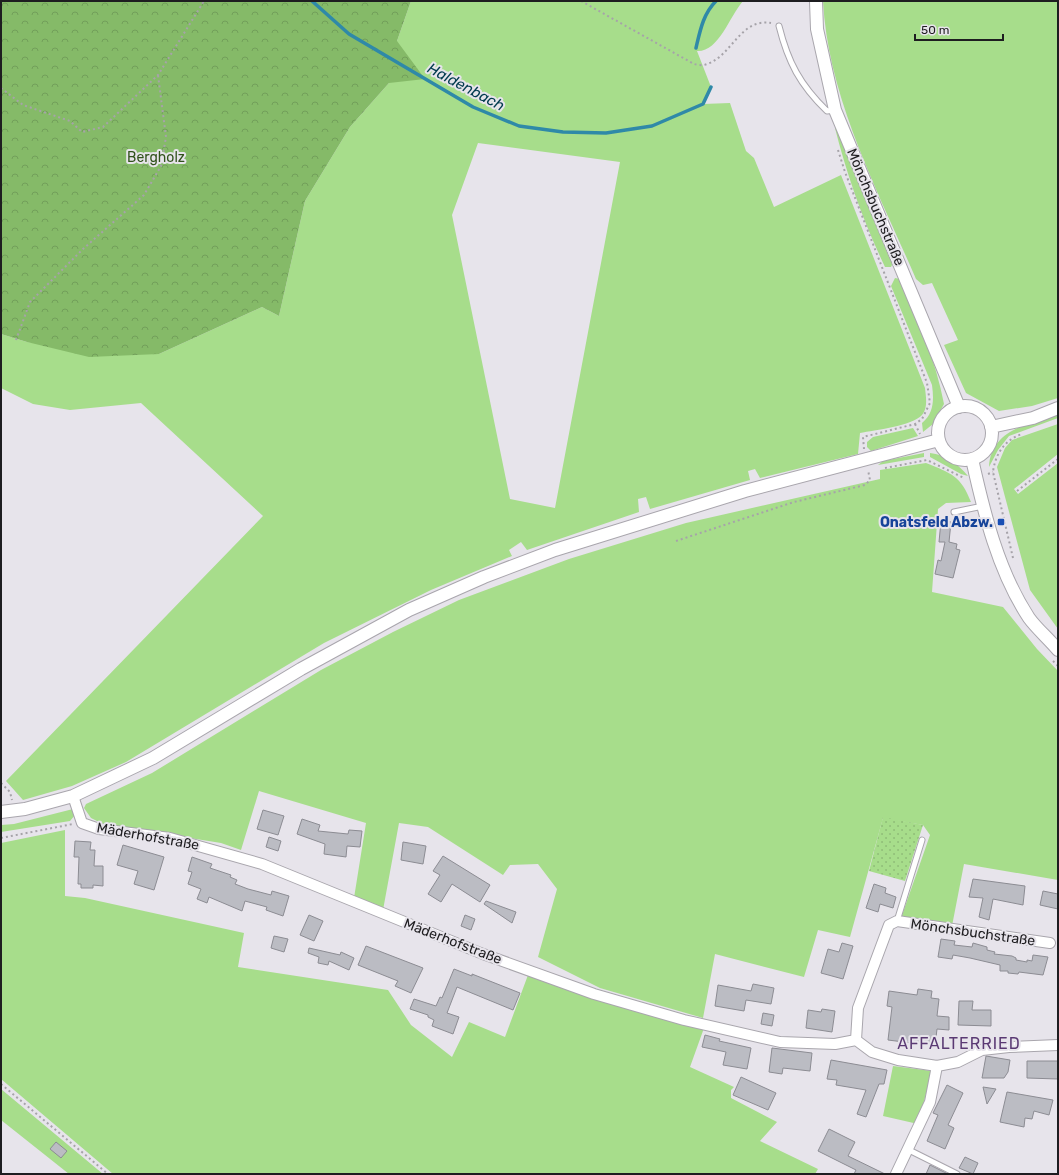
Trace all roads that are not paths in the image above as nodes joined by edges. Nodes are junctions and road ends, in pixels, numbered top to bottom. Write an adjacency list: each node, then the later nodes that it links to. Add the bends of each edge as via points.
1 (816, 1): 3 (street, Mönchsbuchstraße, via 817,29)
2 (779, 26): 3 (lane, via 791,64 801,81 827,111)
3 (835, 110): 4 (street, Mönchsbuchstraße)
4 (959, 407): 6 (street, via 975,408 982,413); 7 (street, via 951,410 942,419 938,431)
5 (1058, 408): 6 (street, via 1033,418)
6 (991, 427): 8 (street, via 991,439 986,450)
7 (939, 440): 8 (street, via 942,447 955,458); 12 (street, via 866,466 745,491 556,550 484,577 408,610 301,669 153,758)
8 (972, 459): 9 (street)
9 (983, 506): 10 (lane); 11 (street, via 1004,571 1016,595 1030,619)
10 (954, 512)
11 (1058, 650)
12 (73, 796): 13 (street); 17 (street, Mäderhofstraße, via 82,823 99,829 170,838 262,864 483,954 594,994 677,1018 780,1042 834,1044)
13 (1, 812)
14 (922, 840): 15 (lane, Mönchsbuchstraße)
15 (896, 921): 16 (street, Mönchsbuchstraße); 17 (street, Mönchsbuchstraße, via 889,925 858,1008)
16 (1050, 943)
17 (856, 1040): 19 (street, via 872,1052 898,1060)
18 (1058, 1045): 19 (street, via 982,1050 958,1062)
19 (937, 1066): 20 (street, via 930,1102)
20 (909, 1150): 21 (street); 22 (lane)
21 (896, 1174)
22 (956, 1174)

